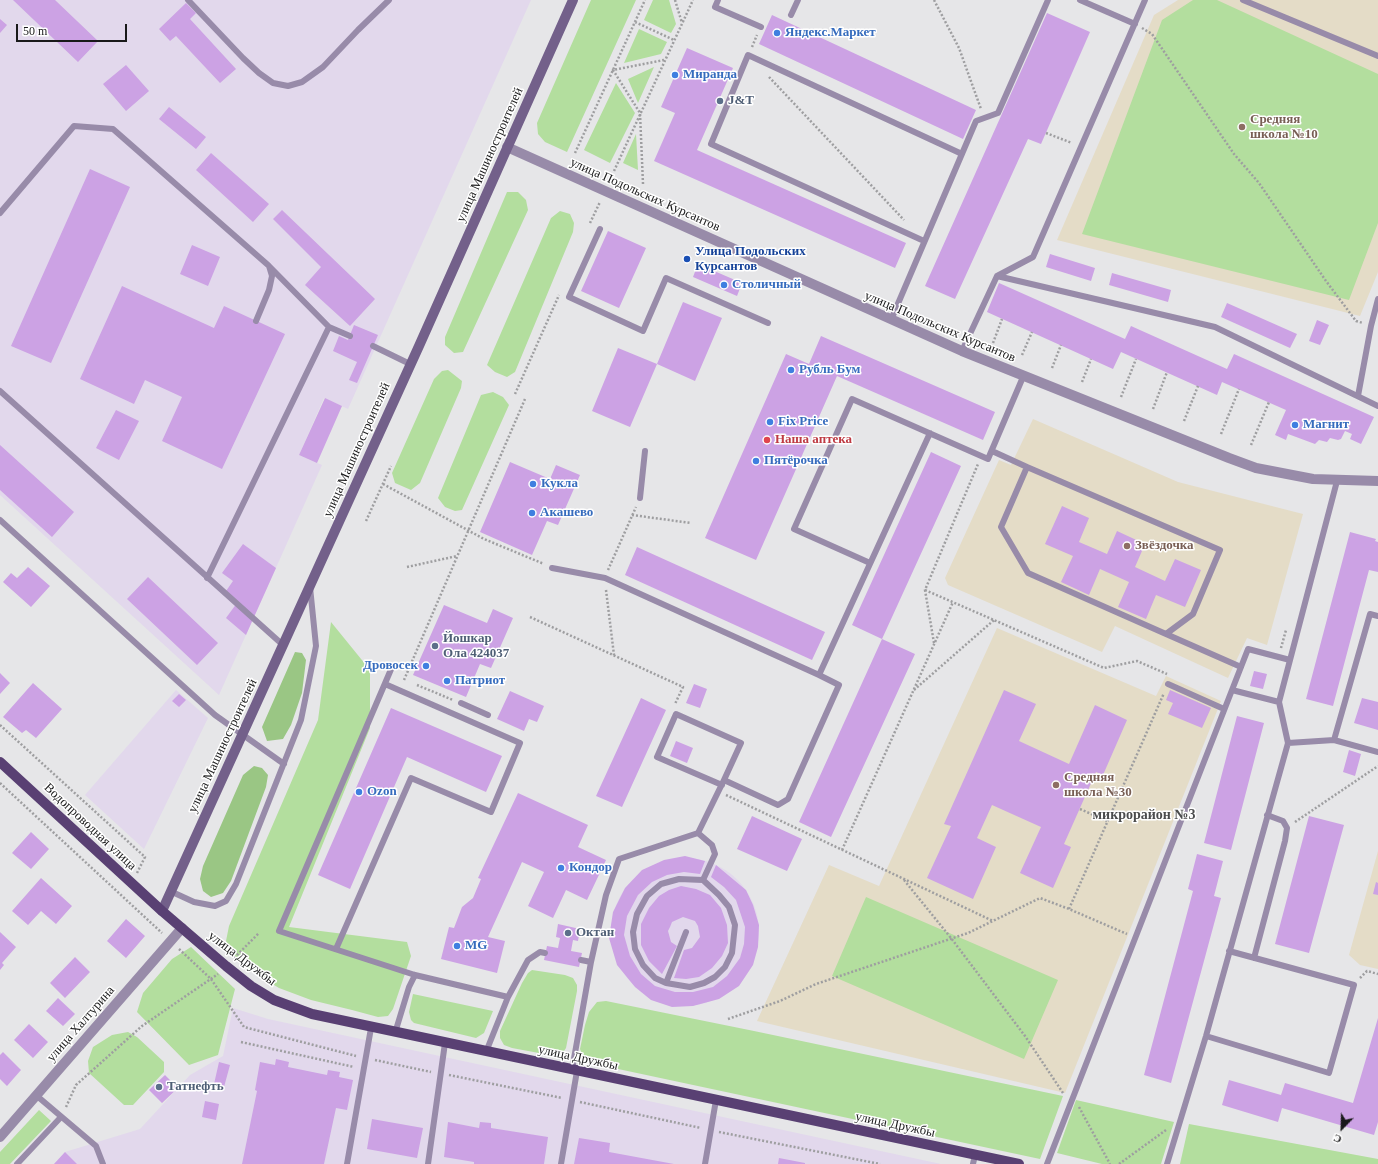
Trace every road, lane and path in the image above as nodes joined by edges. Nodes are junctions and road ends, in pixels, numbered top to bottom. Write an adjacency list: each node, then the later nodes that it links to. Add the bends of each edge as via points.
1 (188, 0): 2 (lane, via 259,73 273,83 288,86 302,82 324,67)
2 (389, 0)
3 (573, 0): 28 (main road, улица Машиностроителей)
4 (645, 0): 15 (path)
5 (675, 0): 16 (path)
6 (692, 0): 16 (path)
7 (718, 0): 18 (lane, via 715,7)
8 (798, 0): 14 (lane)
9 (934, 0): 26 (path, via 959,48)
10 (1048, 0): 26 (lane, via 998,113)
11 (1080, 0): 17 (lane)
12 (1145, 0): 17 (lane)
13 (1243, 0): 21 (lane)
14 (791, 15)
15 (635, 22): 19 (path); 23 (path)
16 (682, 23): 19 (path)
17 (1135, 24): 29 (lane); 45 (path, via 1152,34 1234,154 1259,183 1356,321)
18 (761, 27): 20 (path)
19 (674, 40): 22 (path)
20 (748, 54): 31 (lane); 37 (lane, via 711,144)
21 (1378, 56)
22 (665, 60): 23 (path); 25 (path)
23 (613, 70): 25 (path); 30 (path)
24 (764, 72): 35 (path)
25 (640, 113): 32 (path); 33 (path)
26 (984, 118): 31 (lane, via 976,121)
27 (1046, 133): 29 (path)
28 (507, 147): 42 (street, улица Подольских Курсантов); 56 (main road, улица Машиностроителей)
29 (1081, 147): 39 (lane, via 1033,257)
30 (575, 153)
31 (962, 154): 37 (lane)
32 (614, 171)
33 (643, 184)
34 (0, 213): 38 (lane, via 74,126 113,129)
35 (908, 224)
36 (600, 229): 44 (lane, via 569,297 643,331 666,278)
37 (924, 241): 42 (lane)
38 (268, 265): 43 (lane, via 272,276 269,290); 46 (lane)
39 (997, 276): 52 (lane); 64 (lane, via 1215,327)
40 (1378, 299): 45 (lane)
41 (1002, 319): 49 (path)
42 (891, 320): 52 (street, улица Подольских Курсантов)
43 (256, 321)
44 (768, 323)
45 (1371, 326): 64 (lane)
46 (329, 327): 48 (lane); 92 (lane)
47 (1032, 332): 53 (path)
48 (350, 336)
49 (993, 343)
50 (1062, 345): 57 (path)
51 (373, 346): 56 (lane)
52 (962, 351): 59 (street, улица Подольских Курсантов)
53 (1022, 356)
54 (1092, 359): 60 (path)
55 (1136, 359): 65 (path)
56 (410, 364): 93 (main road, улица Машиностроителей)
57 (1052, 368)
58 (1167, 372): 69 (path)
59 (1023, 376): 75 (lane); 79 (street, улица Подольских Курсантов, via 1256,468 1289,476)
60 (1082, 382)
61 (1198, 386): 70 (path)
62 (1239, 389): 72 (path)
63 (0, 391): 92 (lane)
64 (1358, 396): 68 (lane)
65 (1121, 397)
66 (525, 399): 87 (path)
67 (1269, 402): 73 (path)
68 (1378, 406)
69 (1153, 409)
70 (1184, 421)
71 (930, 433): 76 (lane); 89 (lane); 89 (lane, via 852,399 794,529)
72 (1221, 434)
73 (1251, 445)
74 (645, 451): 82 (lane)
75 (992, 451): 76 (lane, via 988,459); 78 (lane)
76 (982, 456): 94 (path)
77 (391, 466): 81 (path)
78 (1027, 466): 100 (lane, via 1001,527 1028,573); 100 (lane, via 1220,550 1193,614)
79 (1337, 481): 80 (street, улица Подольских Курсантов); 104 (lane)
80 (1378, 481)
81 (383, 484): 85 (path); 87 (path)
82 (640, 498)
83 (632, 515): 86 (path)
84 (0, 520): 121 (lane, via 215,715)
85 (366, 521)
86 (691, 523)
87 (468, 529): 88 (path); 91 (path, via 484,539)
88 (456, 556): 90 (path); 110 (path)
89 (870, 563): 107 (lane)
90 (407, 567)
91 (552, 568): 107 (lane, via 605,578)
92 (207, 578): 102 (lane)
93 (310, 584): 102 (main road, улица Машиностроителей); 126 (lane, via 316,646 301,720)
94 (925, 590): 95 (path); 101 (path)
95 (953, 602): 98 (path); 101 (path)
96 (1378, 616): 122 (lane, via 1370,614)
97 (530, 617): 117 (path, via 683,687)
98 (994, 620): 108 (path, via 1104,668 1138,661); 113 (path)
99 (1286, 629): 103 (path)
100 (1166, 634): 106 (lane)
101 (934, 644): 113 (path)
102 (283, 645): 121 (main road, улица Машиностроителей)
103 (1280, 652)
104 (1290, 660): 106 (lane, via 1248,648); 115 (lane)
105 (392, 667): 111 (lane)
106 (1241, 667): 114 (lane)
107 (819, 675): 128 (lane, via 839,685 788,799 778,805)
108 (1172, 676)
109 (398, 677): 110 (path)
110 (404, 680): 116 (path)
111 (385, 684): 148 (lane, via 279,931); 148 (lane, via 520,743 490,812 411,778)
112 (1168, 684): 118 (lane); 132 (path)
113 (913, 690): 135 (path)
114 (1232, 690): 115 (lane); 118 (lane)
115 (1279, 702): 123 (lane)
116 (461, 703): 119 (lane)
117 (674, 707)
118 (1224, 709): 146 (lane)
119 (488, 715)
120 (0, 725): 136 (path)
121 (243, 734): 126 (lane); 139 (main road, улица Машиностроителей)
122 (1334, 740): 123 (lane); 124 (lane)
123 (1288, 743): 131 (lane)
124 (1378, 752)
125 (0, 762): 141 (main road, Водопроводная улица)
126 (284, 764): 139 (lane, via 236,884 226,901 215,906 194,902)
127 (1378, 766): 133 (path)
128 (723, 783): 128 (lane, via 740,743 676,714 657,757); 129 (lane)
129 (718, 792): 134 (lane); 135 (path)
130 (1080, 809): 132 (path)
131 (1267, 815): 133 (lane, via 1282,821); 149 (lane)
132 (1107, 821): 140 (path)
133 (1286, 828): 151 (lane, via 1285,841)
134 (698, 833): 138 (lane, via 712,845 714,854); 153 (lane, via 619,859 606,895)
135 (842, 850): 137 (path)
136 (145, 857)
137 (902, 878): 142 (path); 147 (path)
138 (703, 880): 157 (lane, via 679,879 661,884 647,896 637,914 633,932 635,949 655,978); 157 (lane, via 729,907 735,924 732,952 725,967 704,983 690,987)
139 (170, 891): 141 (main road, улица Машиностроителей)
140 (1070, 909): 142 (path, via 1040,898); 146 (path)
141 (162, 911): 143 (main road, улица Дружбы)
142 (993, 921): 147 (path)
143 (182, 928): 154 (main road, улица Дружбы); 170 (street, улица Халтурина)
144 (686, 932): 157 (lane)
145 (259, 933): 154 (path)
146 (1135, 937): 171 (lane)
147 (951, 938): 160 (path, via 816,984 780,1001); 169 (path, via 1025,1036)
148 (336, 949): 156 (lane)
149 (1229, 951): 151 (lane); 163 (lane)
150 (545, 953): 159 (lane, via 540,952 528,960)
151 (1254, 958): 158 (lane)
152 (581, 960): 153 (lane)
153 (591, 962): 168 (lane)
154 (226, 966): 161 (main road, улица Дружбы, via 274,1000 312,1014); 173 (path, via 212,979 142,1026 76,1086)
155 (1378, 974): 158 (path, via 1367,971)
156 (415, 975): 159 (lane); 162 (lane, via 408,987)
157 (666, 983)
158 (1354, 985): 163 (lane, via 1329,1073)
159 (508, 997): 166 (lane)
160 (728, 1019)
161 (371, 1028): 162 (main road, улица Дружбы); 167 (lane)
162 (395, 1033): 165 (main road, улица Дружбы)
163 (1206, 1036): 174 (lane)
164 (241, 1042): 167 (path)
165 (445, 1043): 166 (main road, улица Дружбы); 180 (lane)
166 (486, 1052): 168 (main road, улица Дружбы)
167 (364, 1069): 179 (lane)
168 (575, 1070): 172 (main road, улица Дружбы); 181 (lane)
169 (1063, 1093)
170 (37, 1096): 173 (lane); 175 (street, улица Халтурина)
171 (1074, 1096): 184 (lane); 185 (path)
172 (716, 1100): 176 (main road, улица Дружбы); 182 (lane)
173 (62, 1117): 177 (lane); 178 (lane, via 96,1146)
174 (1181, 1120): 186 (path); 187 (lane)
175 (0, 1137)
176 (974, 1159): 183 (main road, улица Дружбы)
177 (17, 1164)
178 (102, 1164)
179 (348, 1164)
180 (428, 1164)
181 (560, 1164)
182 (705, 1164)
183 (1019, 1164)
184 (1047, 1164)
185 (1110, 1164)
186 (1120, 1164)
187 (1167, 1164)

